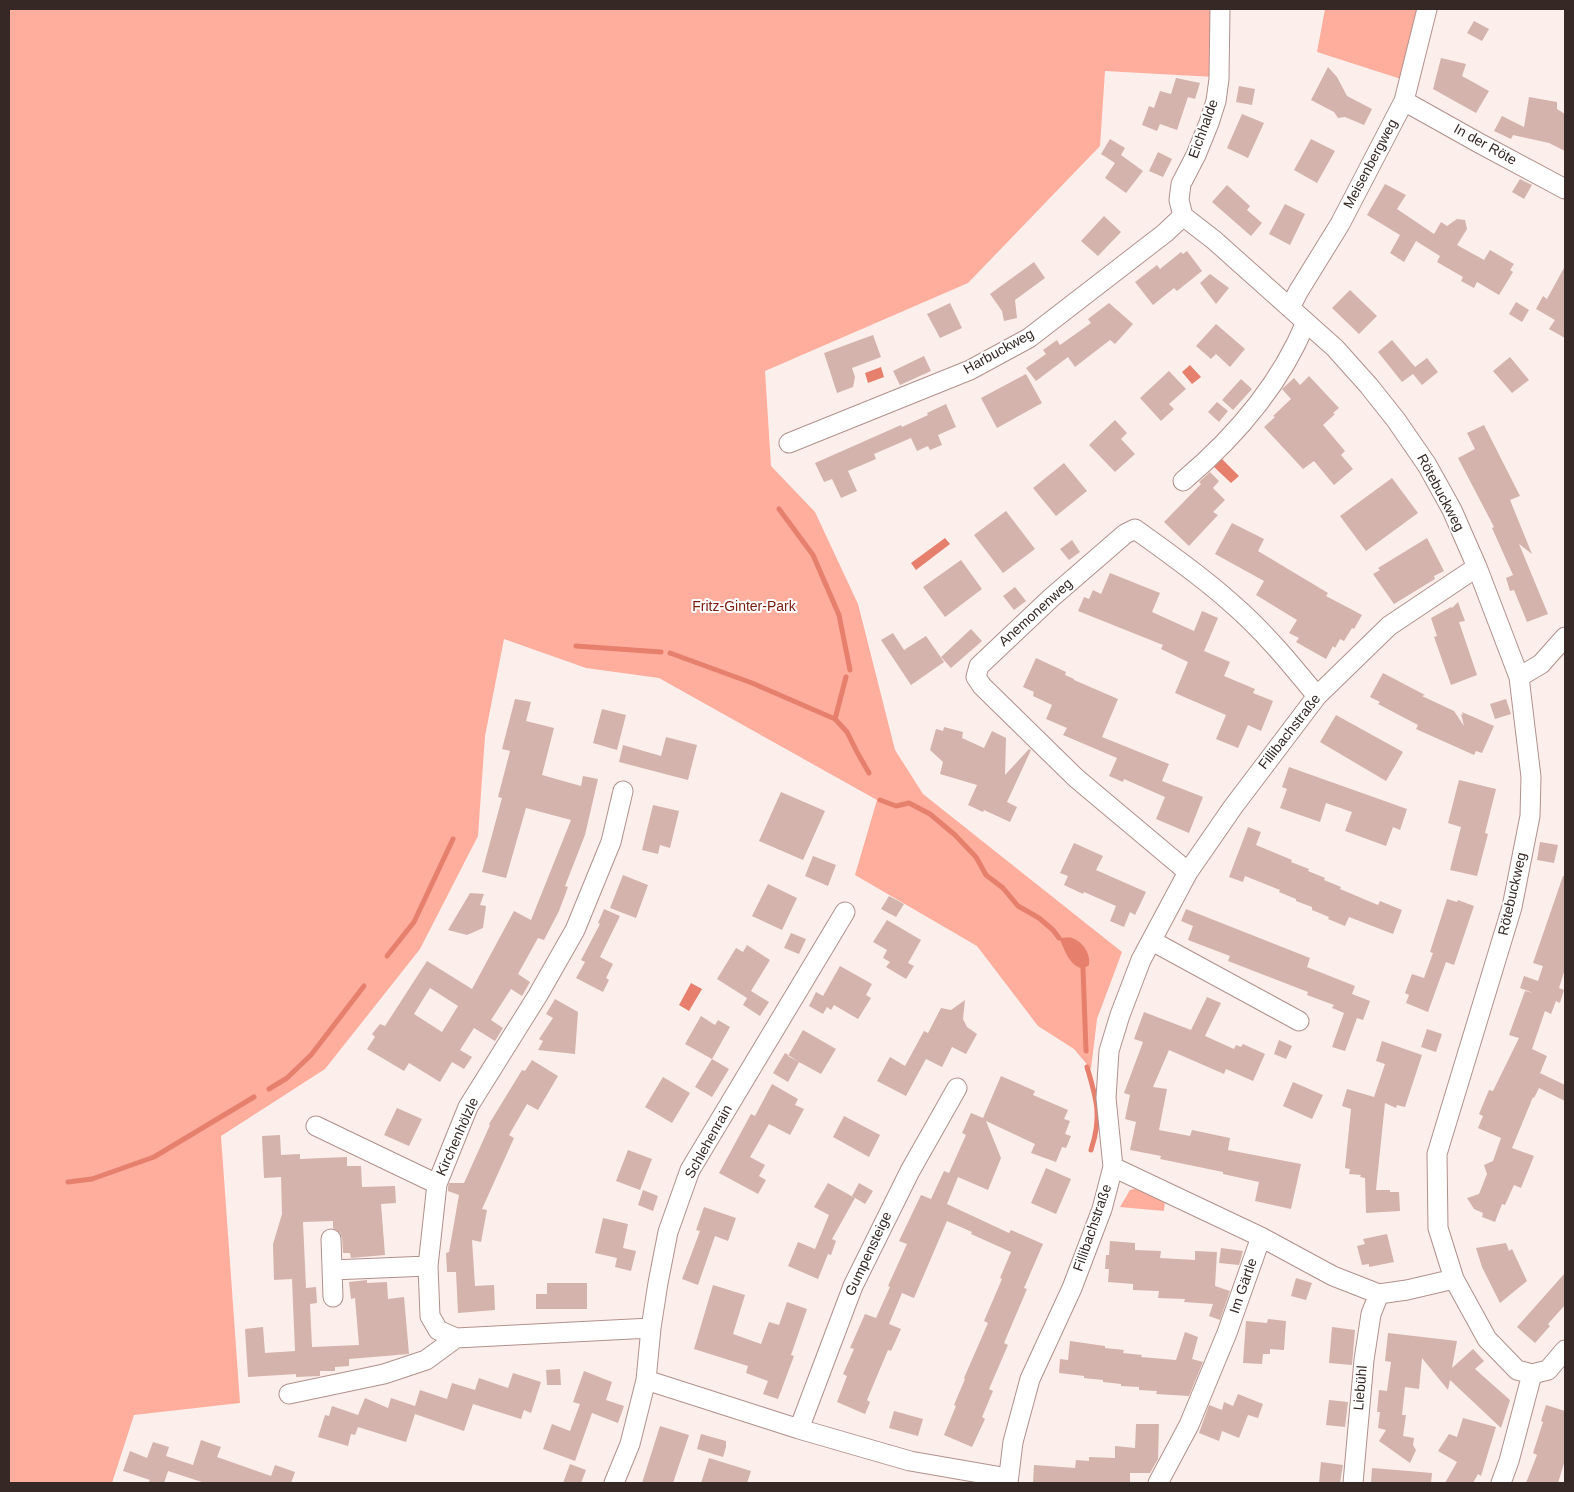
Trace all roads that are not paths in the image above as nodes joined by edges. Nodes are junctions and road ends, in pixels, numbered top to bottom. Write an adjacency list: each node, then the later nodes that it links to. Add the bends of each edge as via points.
1 (1220, 9): 5 (street, Eichhalde, via 1216,101 1196,155 1181,184 1179,200)
2 (1426, 9): 3 (street, Meisenbergweg)
3 (1404, 100): 4 (street, In der Röte); 6 (street, Meisenbergweg, via 1340,224)
4 (1565, 189)
5 (1183, 216): 6 (street, Rötebuckweg); 8 (street, Harbuckweg, via 1166,233 1029,338 970,370)
6 (1290, 308): 7 (street, Rötebuckweg)
7 (1306, 322): 9 (street, via 1253,411); 10 (street, Rötebuckweg, via 1335,348 1396,420 1442,491)
8 (789, 443)
9 (1183, 481)
10 (1477, 568): 12 (street, Rötebuckweg); 13 (street, Fillibachstraße, via 1389,626)
11 (1565, 637): 12 (street, via 1541,664)
12 (1519, 677): 27 (street, Rötebuckweg, via 1531,777 1530,816 1512,907 1436,1154 1438,1228)
13 (1317, 696): 15 (street, Fillibachstraße); 15 (street, Anemonenweg, via 1281,652 1230,601 1135,529 1072,580 979,666 976,677 982,686 1076,778)
14 (623, 792): 22 (street, Kirchenhölzle, via 611,842 575,930 468,1107)
15 (1188, 872): 17 (street, Fillibachstraße)
16 (845, 912): 30 (street, Schlehenrain, via 690,1170 668,1232)
17 (1152, 941): 18 (street); 21 (street, Fillibachstraße, via 1132,983 1110,1051 1106,1098)
18 (1299, 1021)
19 (957, 1088): 36 (street, Gumpensteige, via 910,1171 853,1286)
20 (316, 1126): 22 (street)
21 (1113, 1167): 23 (street); 37 (street, Fillibachstraße, via 1102,1209 1072,1288 1030,1379 1013,1442)
22 (437, 1184): 25 (street, Kirchenhölzle)
23 (1261, 1237): 28 (street, via 1333,1276); 39 (street, Im Gärtle, via 1228,1333 1193,1416)
24 (331, 1239): 26 (street)
25 (428, 1266): 26 (street); 31 (street, Kirchenhölzle, via 430,1316 438,1330)
26 (332, 1270): 29 (street)
27 (1454, 1278): 28 (street); 33 (street, Rötebuckweg, via 1487,1338 1517,1370)
28 (1379, 1294): 40 (street, Liebühl, via 1371,1314 1364,1360)
29 (333, 1297)
30 (651, 1328): 31 (street); 34 (street, Schlehenrain)
31 (456, 1338): 35 (street, via 426,1360 384,1374)
32 (1565, 1350): 33 (street, via 1548,1370)
33 (1532, 1374): 41 (street)
34 (646, 1380): 36 (street); 38 (street, Schlehenrain, via 630,1444)
35 (289, 1394)
36 (799, 1428): 37 (street, via 910,1461)
37 (1008, 1481)
38 (614, 1483)
39 (1158, 1483)
40 (1353, 1483)
41 (1501, 1483)

